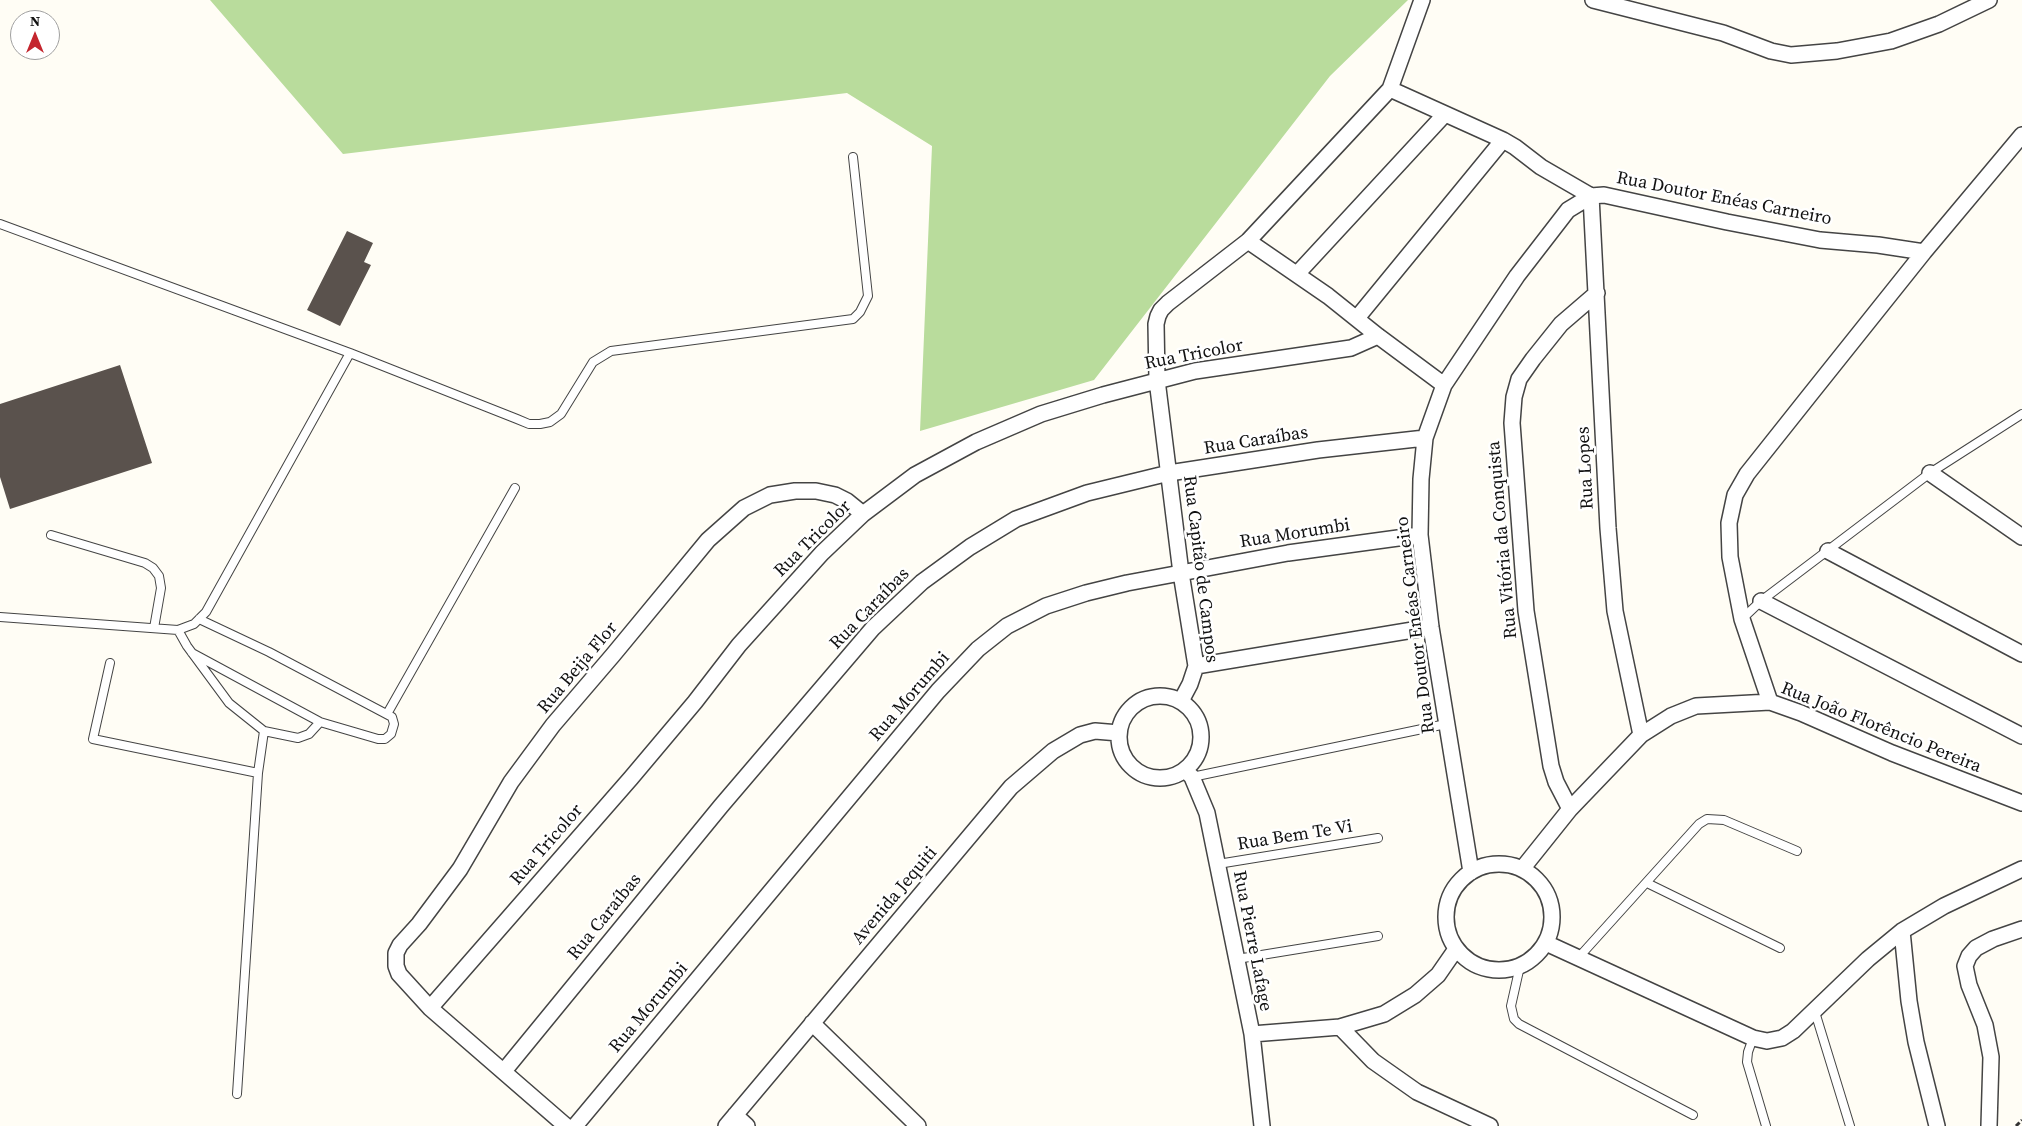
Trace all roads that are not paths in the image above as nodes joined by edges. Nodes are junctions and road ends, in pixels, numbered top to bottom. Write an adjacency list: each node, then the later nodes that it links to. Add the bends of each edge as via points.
1 (1422, 0): 4 (street)
2 (1593, 0): 3 (street, via 1723,33 1791,55 1891,41 1939,24)
3 (1989, 0)
4 (1390, 89): 5 (street); 11 (street, Rua Capitão de Campos)
5 (1445, 114): 7 (street); 13 (street)
6 (2022, 135): 12 (street)
7 (1503, 140): 9 (street); 15 (street)
8 (853, 157): 17 (lane, via 868,296 853,319 611,351 593,362 562,414 540,424 529,424)
9 (1591, 196): 12 (street, Rua Doutor Enéas Carneiro, via 1604,195 1820,240); 14 (street, Rua Lopes); 19 (street, Rua Doutor Enéas Carneiro, via 1568,210 1522,268)
10 (0, 224): 17 (lane)
11 (1248, 241): 13 (street); 18 (street, Rua Capitão de Campos, via 1161,310 1156,324)
12 (1924, 252): 34 (street, via 1747,474 1735,495 1729,522 1730,557)
13 (1297, 274): 15 (street)
14 (1597, 293): 49 (street, Rua Lopes, via 1615,611); 54 (street, Rua Vitória da Conquista, via 1561,324 1519,379 1512,423 1526,611 1551,766)
15 (1358, 318): 16 (street)
16 (1378, 336): 18 (street, Rua Tricolor, via 1350,348 1195,371); 19 (street)
17 (350, 353): 33 (lane, via 206,612)
18 (1157, 380): 22 (street, Rua Capitão de Campos); 25 (street, Rua Tricolor, via 1041,414 976,442 915,475)
19 (1444, 385): 21 (street, Rua Doutor Enéas Carneiro)
20 (2022, 414): 23 (lane)
21 (1426, 438): 22 (street, Rua Caraíbas, via 1318,450); 26 (street, Rua Doutor Enéas Carneiro)
22 (1170, 473): 30 (street, Rua Capitão de Campos); 77 (street, Rua Caraíbas, via 1087,493 1016,519 970,546 922,582 873,628 721,806)
23 (1930, 473): 28 (street); 29 (lane)
24 (515, 488): 44 (lane)
25 (862, 514): 71 (street, Rua Tricolor, via 822,552 739,645 631,778); 71 (street, Rua Beija Flor, via 847,501 816,491 770,495 744,508 708,540 554,724 511,782 460,869 400,946 395,960 399,974)
26 (1420, 534): 30 (street, Rua Morumbi, via 1288,553); 35 (street, Rua Doutor Enéas Carneiro)
27 (50, 535): 36 (lane, via 153,568 159,576 161,588)
28 (2022, 538)
29 (1828, 551): 31 (lane); 39 (street)
30 (1181, 573): 41 (street, Rua Capitão de Campos); 82 (street, Rua Morumbi, via 1086,593 1046,606 1007,626 978,649 938,691)
31 (1760, 601): 34 (lane); 50 (street)
32 (0, 617): 36 (lane)
33 (199, 619): 37 (lane, via 188,628); 44 (lane)
34 (1742, 619): 43 (street)
35 (1431, 626): 41 (street); 46 (street, Rua Doutor Enéas Carneiro)
36 (154, 628): 37 (lane)
37 (178, 630): 38 (lane)
38 (192, 653): 45 (lane); 47 (lane, via 229,703)
39 (2022, 654)
40 (110, 663): 51 (lane, via 93,739)
41 (1196, 666): 42 (street, Rua Capitão de Campos)
42 (1180, 701): 48 (street, via 1168,696 1140,700 1129,709); 52 (street, via 1199,721 1202,735 1200,748)
43 (1770, 702): 49 (street, Rua João Florêncio Pereira, via 1696,706 1671,716); 53 (street, Rua João Florêncio Pereira)
44 (387, 714): 45 (lane, via 394,724 391,734 385,739)
45 (320, 722): 47 (lane, via 309,734 298,738)
46 (1446, 724): 52 (lane); 60 (street, Rua Doutor Enéas Carneiro)
47 (264, 730): 51 (lane)
48 (1119, 733): 52 (street, via 1125,759 1134,769 1146,776 1159,778); 73 (street, Avenida Jequiti, via 1080,735 1053,751 1011,787)
49 (1641, 735): 54 (street, Rua João Florêncio Pereira)
50 (2022, 736)
51 (258, 773): 78 (lane)
52 (1188, 774): 57 (street, Rua Pierre Lafage, via 1207,813)
53 (2022, 803)
54 (1570, 809): 58 (street, Rua João Florêncio Pereira)
55 (1378, 838): 57 (lane, Rua Bem Te Vi)
56 (1797, 851): 61 (lane, via 1724,820 1707,819)
57 (1218, 864): 69 (street, Rua Pierre Lafage)
58 (1522, 869): 60 (street, via 1504,864 1487,865); 65 (street, via 1547,893 1552,927)
59 (2022, 869): 63 (street, via 1944,906)
60 (1470, 872): 67 (street, via 1457,884 1445,916 1448,934)
61 (1648, 882): 66 (lane); 68 (lane)
62 (2022, 929): 90 (street, via 1976,948 1965,966 1985,1025 1991,1057)
63 (1902, 931): 72 (street, via 1868,959); 89 (street, via 1916,1042)
64 (1378, 936): 69 (lane)
65 (1546, 943): 68 (street); 70 (street, via 1535,957)
66 (1780, 948)
67 (1456, 949): 70 (street, via 1469,962 1485,969 1503,971); 74 (street, via 1438,974 1415,995 1384,1014)
68 (1579, 958): 76 (street)
69 (1237, 959): 75 (street, Rua Pierre Lafage)
70 (1520, 966): 79 (lane, via 1512,1006 1514,1019)
71 (430, 1008): 77 (street)
72 (1815, 1012): 76 (street, via 1782,1038 1768,1041); 88 (lane)
73 (812, 1023): 80 (street, Avenida Jequiti); 84 (street)
74 (1340, 1027): 75 (street); 86 (street, via 1373,1061 1417,1092)
75 (1252, 1034): 85 (street, Rua Pierre Lafage)
76 (1753, 1038): 87 (lane, via 1747,1062)
77 (504, 1071): 81 (street)
78 (238, 1094)
79 (1693, 1115)
80 (731, 1120): 83 (street)
81 (566, 1126)
82 (575, 1126)
83 (747, 1126)
84 (918, 1126)
85 (1262, 1126)
86 (1490, 1126)
87 (1766, 1126)
88 (1850, 1126)
89 (1937, 1126)
90 (1989, 1126)

